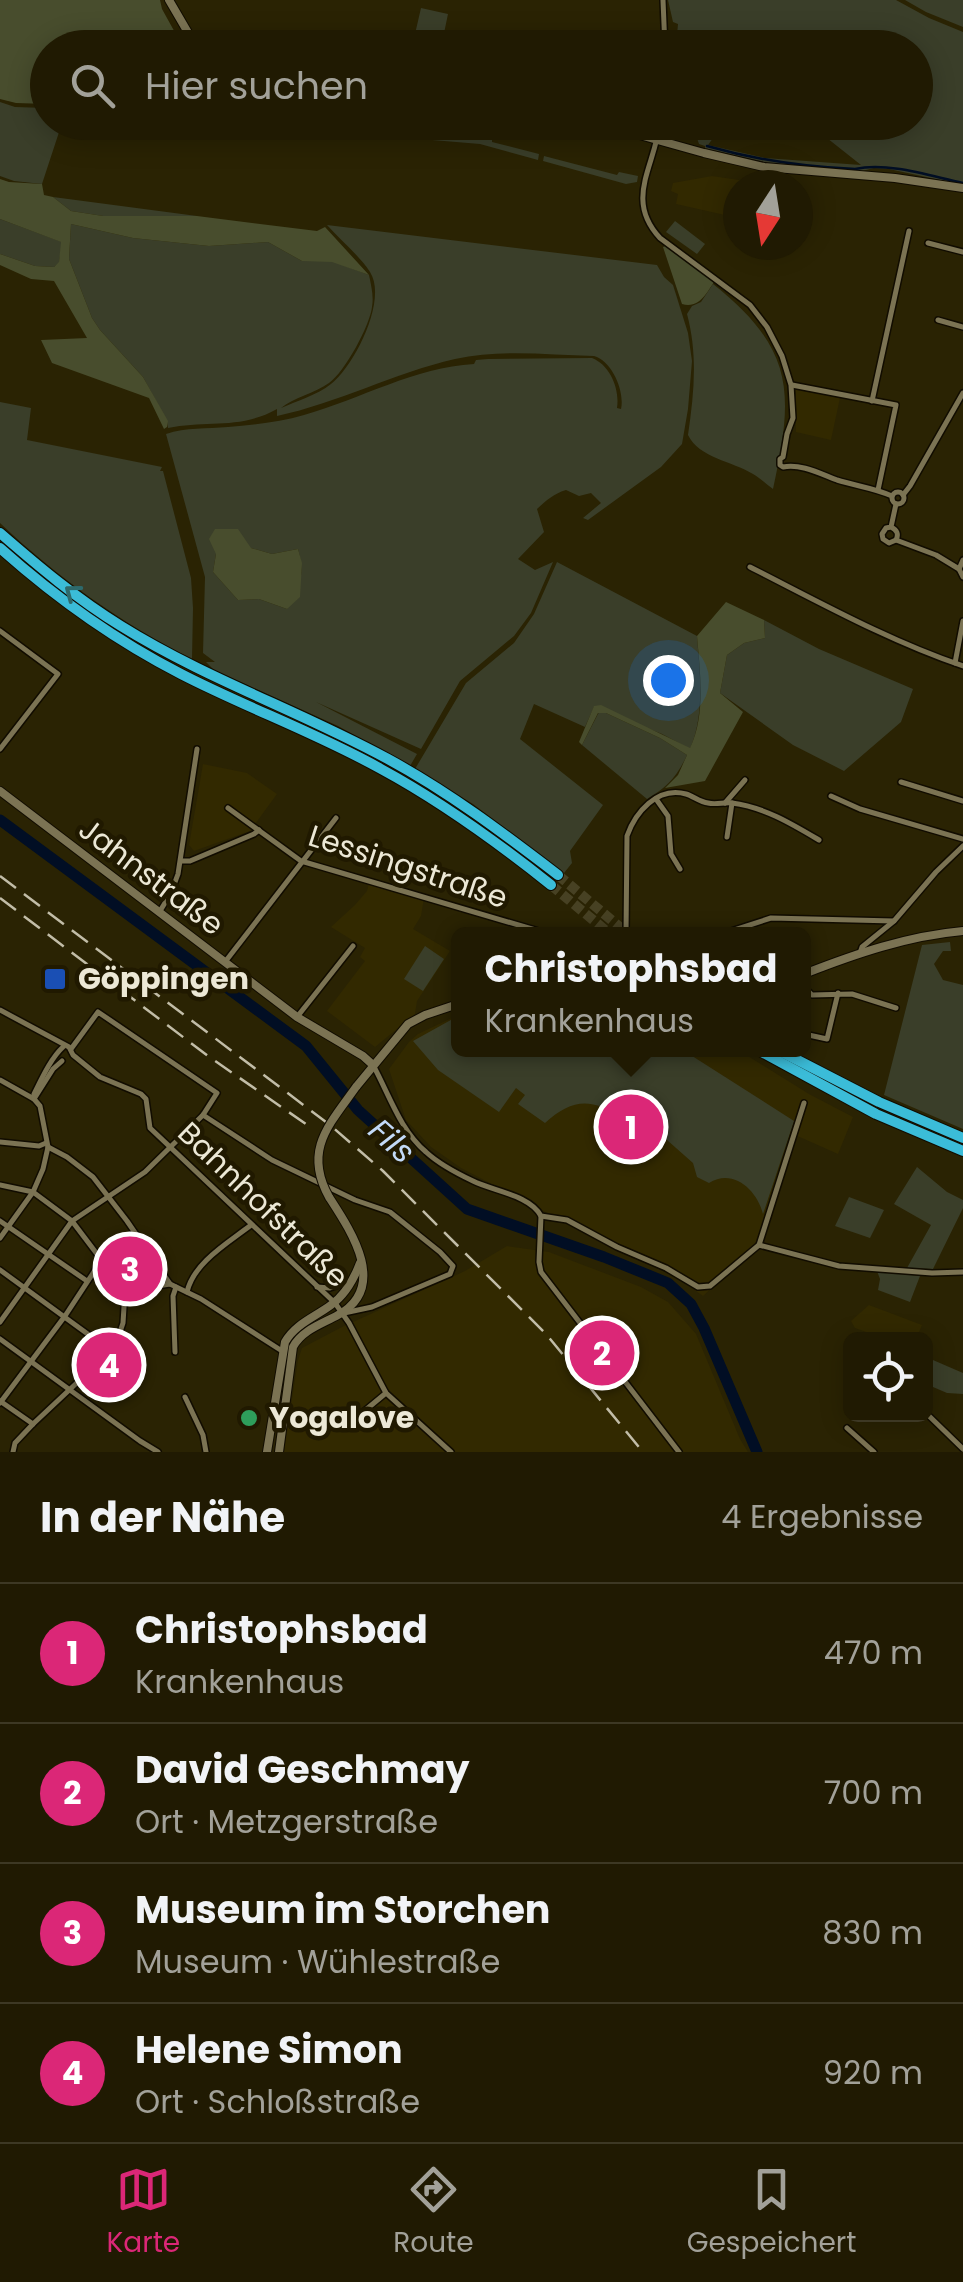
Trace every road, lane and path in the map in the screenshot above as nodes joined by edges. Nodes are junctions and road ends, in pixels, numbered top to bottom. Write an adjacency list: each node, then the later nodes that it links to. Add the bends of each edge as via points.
1 (169, 0): 3 (main road)
2 (663, 0): 4 (street)
3 (187, 30)
4 (664, 30)
5 (658, 140): 6 (main road, via 764,167); 12 (street, via 641,198 650,227 750,304)
6 (963, 188)
7 (909, 231): 14 (street)
8 (928, 243): 9 (street)
9 (963, 252)
10 (938, 320): 11 (street)
11 (963, 326)
12 (791, 384): 14 (street); 15 (street, via 793,418 780,465)
13 (963, 393): 16 (street)
14 (872, 401): 15 (street, via 896,405)
15 (878, 490): 17 (street)
16 (902, 495): 17 (street); 18 (street)
17 (892, 496): 18 (street)
18 (896, 504): 19 (street)
19 (891, 527): 21 (street); 21 (street, via 882,537)
20 (0, 532): 22 (highway, one-way to 20, via 130,646 411,785 554,880 474,811 96,610)
21 (896, 540): 25 (street)
22 (0, 548)
23 (963, 560): 25 (street)
24 (750, 567): 31 (street)
25 (959, 569): 26 (street)
26 (963, 577)
27 (963, 621): 31 (street)
28 (0, 631): 29 (street)
29 (8, 637): 30 (street); 32 (street, via 58,674)
30 (0, 647)
31 (959, 664)
32 (0, 749)
33 (197, 749): 47 (street)
34 (745, 780): 40 (street)
35 (901, 782): 39 (street)
36 (0, 791): 50 (main road, Jahnstraße)
37 (832, 796): 46 (street)
38 (656, 799): 40 (street, via 683,793 709,804); 49 (street, via 668,816 671,854); 53 (street, via 642,808 627,836)
39 (963, 801)
40 (729, 803): 44 (street); 45 (street, via 780,818)
41 (228, 808): 43 (street, Lessingstraße)
42 (336, 818): 48 (street)
43 (259, 830): 47 (street); 48 (street, Lessingstraße)
44 (727, 837)
45 (819, 840)
46 (963, 842): 51 (street)
47 (181, 861): 50 (street)
48 (301, 861): 52 (street, Lessingstraße); 58 (street)
49 (680, 869)
50 (160, 911): 58 (main road, Jahnstraße)
51 (894, 921): 54 (street, via 771,918); 57 (street)
52 (524, 927)
53 (626, 927)
54 (743, 927)
55 (963, 932): 57 (main road)
56 (352, 946): 65 (street)
57 (860, 953): 59 (main road)
58 (225, 962): 65 (main road, Jahnstraße)
59 (811, 971)
60 (811, 993): 61 (street)
61 (838, 993): 63 (street); 66 (street, via 826,1040)
62 (451, 1006): 72 (main road, via 408,1024)
63 (896, 1008)
64 (0, 1010): 67 (street, Bahnhofstraße)
65 (297, 1017): 72 (main road, Jahnstraße)
66 (811, 1036)
67 (69, 1050): 68 (street); 71 (street, via 69,1061); 76 (street, via 98,1012 218,1093); 80 (street, Bahnhofstraße, via 100,1077 142,1094 150,1128)
68 (58, 1054): 71 (street); 74 (street)
69 (771, 1057): 81 (highway, via 876,1114)
70 (792, 1057): 77 (highway)
71 (62, 1062): 74 (street)
72 (373, 1065): 85 (street, via 403,1124 428,1154 534,1206); 93 (main road, bridge, via 319,1146 318,1173)
73 (0, 1080): 74 (street)
74 (34, 1099): 79 (street)
75 (804, 1103): 91 (street)
76 (202, 1115): 80 (street); 105 (street, via 254,1149 392,1213 453,1266 450,1274 372,1308)
77 (963, 1138)
78 (0, 1142): 79 (street)
79 (47, 1145): 83 (street); 84 (street)
80 (171, 1148): 84 (street); 88 (street, Bahnhofstraße)
81 (963, 1150)
82 (0, 1185): 83 (street)
83 (33, 1192): 87 (street); 89 (street)
84 (110, 1196): 87 (street); 99 (street)
85 (541, 1216): 91 (street, via 567,1220 698,1288 710,1286); 131 (street, via 541,1272)
86 (0, 1221): 89 (street)
87 (72, 1221): 92 (street); 94 (street)
88 (251, 1225): 101 (street, Bahnhofstraße); 103 (street, via 200,1266)
89 (8, 1226): 90 (street); 92 (street)
90 (0, 1238)
91 (759, 1245): 96 (street, via 838,1266)
92 (47, 1254): 98 (street); 100 (street)
93 (361, 1259): 97 (main road); 105 (main road, via 360,1292)
94 (101, 1261): 98 (street); 102 (street)
95 (0, 1270): 100 (street)
96 (963, 1272)
97 (353, 1280): 101 (street); 104 (main road)
98 (87, 1281): 106 (street)
99 (173, 1286): 102 (street); 103 (street); 110 (street)
100 (24, 1287): 106 (street); 107 (street)
101 (317, 1287): 104 (street, Bahnhofstraße)
102 (125, 1292): 109 (street)
103 (187, 1292): 111 (street)
104 (334, 1303): 105 (street, Bahnhofstraße); 111 (main road, via 289,1334)
105 (343, 1313): 111 (main road, via 303,1334); 114 (street, Bahnhofstraße)
106 (65, 1316): 109 (street); 112 (street)
107 (0, 1322)
108 (0, 1340): 112 (street)
109 (112, 1352): 113 (street)
110 (175, 1352)
111 (287, 1353): 128 (main road); 129 (main road)
112 (31, 1360): 113 (street); 116 (street)
113 (70, 1390): 119 (street); 121 (street)
114 (386, 1393): 118 (street); 130 (street, Bahnhofstraße)
115 (185, 1397): 123 (street)
116 (0, 1402): 119 (street)
117 (933, 1420): 122 (street)
118 (350, 1422)
119 (33, 1424): 125 (street)
120 (847, 1428): 124 (street)
121 (140, 1441): 126 (street); 127 (street)
122 (963, 1448)
123 (206, 1449)
124 (865, 1449): 132 (street)
125 (13, 1452)
126 (133, 1452)
127 (158, 1452)
128 (268, 1452)
129 (279, 1452)
130 (452, 1452)
131 (679, 1452)
132 (874, 1452)

